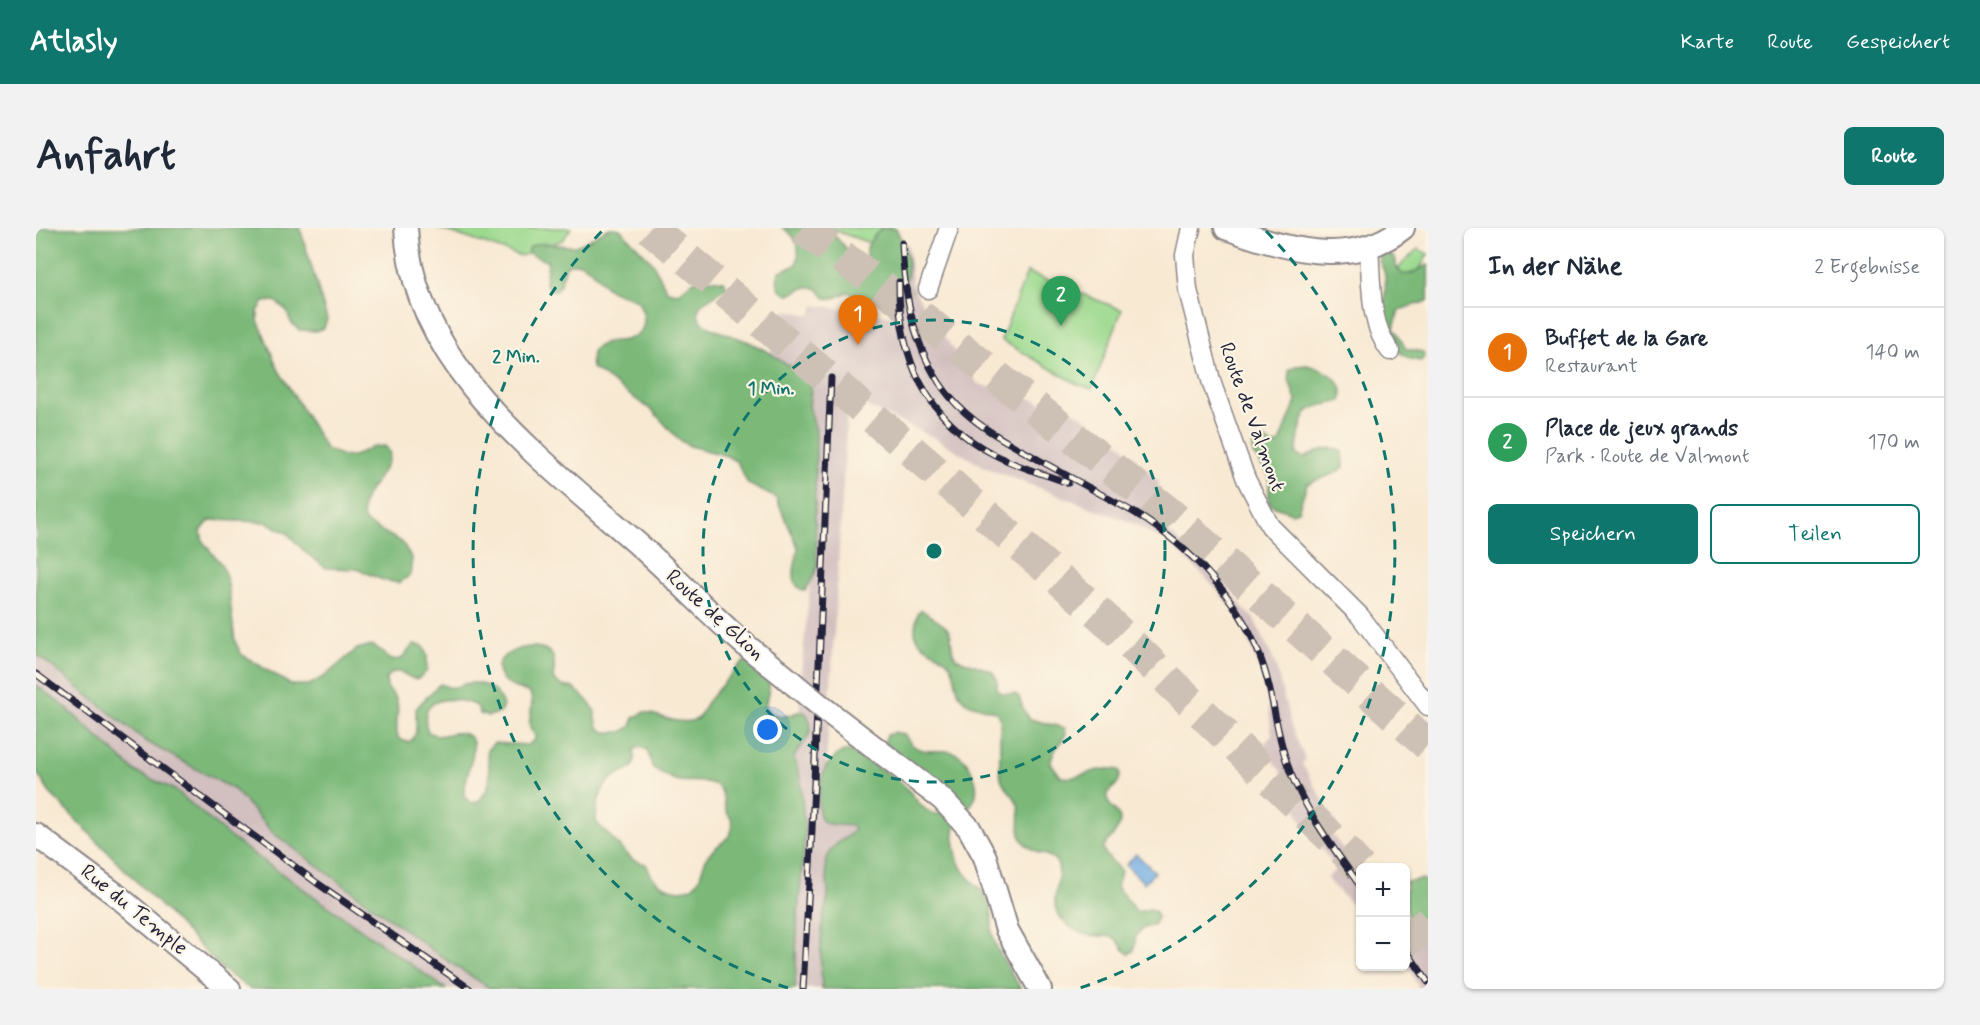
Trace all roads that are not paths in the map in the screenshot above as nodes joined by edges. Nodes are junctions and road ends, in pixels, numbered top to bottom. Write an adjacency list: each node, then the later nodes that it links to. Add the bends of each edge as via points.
1 (406, 228): 12 (street, Route de Glion, bridge, via 413,276 425,310 442,344 485,404 532,452 743,643 942,799 969,828 985,857 1007,930)
2 (949, 228): 7 (street)
3 (1191, 228): 9 (street, Route de Valmont, via 1185,255 1188,290 1212,384 1246,479 1270,526 1360,616)
4 (1226, 228): 6 (street, via 1301,250 1337,252)
5 (1403, 228): 6 (street)
6 (1370, 248): 8 (street, via 1376,322)
7 (928, 289)
8 (1390, 351)
9 (1428, 706)
10 (36, 835): 11 (street, Rue du Temple, via 115,894)
11 (229, 989)
12 (1041, 989)

